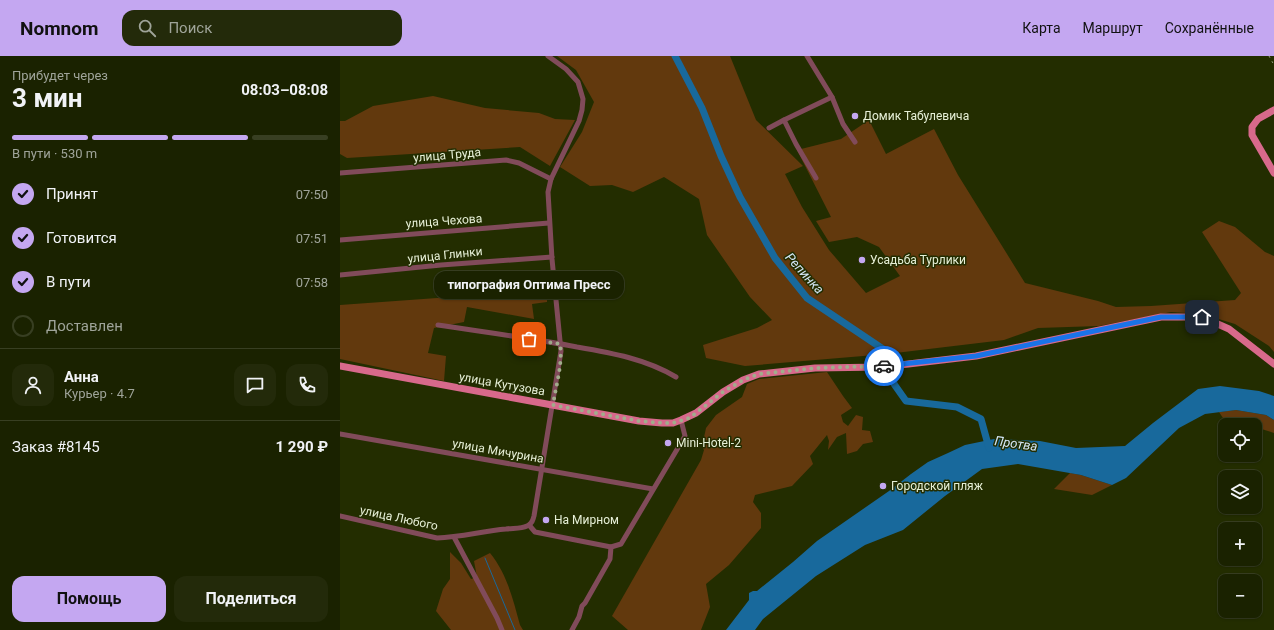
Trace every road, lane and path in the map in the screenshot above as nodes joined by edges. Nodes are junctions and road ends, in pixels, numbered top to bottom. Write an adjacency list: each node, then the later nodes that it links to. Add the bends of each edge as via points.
1 (548, 56): 11 (street, via 578,82 583,100 579,121)
2 (807, 56): 3 (street)
3 (832, 97): 5 (street); 7 (street)
4 (1274, 110): 9 (main road, via 1258,119 1252,127 1252,135)
5 (784, 120): 6 (street); 10 (street)
6 (769, 128)
7 (854, 142)
8 (340, 173): 11 (street, улица Труда, via 506,160 519,163)
9 (1274, 173)
10 (816, 178)
11 (551, 179): 12 (street, via 548,192)
12 (549, 223): 13 (street, улица Чехова); 14 (street)
13 (340, 240)
14 (552, 256): 15 (street, улица Глинки); 17 (street)
15 (340, 276)
16 (438, 325): 17 (street)
17 (560, 344): 20 (street, via 625,356 661,368); 21 (street)
18 (1274, 364): 22 (main road, улица Кутузова, via 1228,329 1202,317 1161,317 976,356 900,365 815,368 759,374 743,380 696,413)
19 (340, 366): 21 (main road, улица Кутузова)
20 (676, 377)
21 (553, 405): 22 (main road, улица Кутузова, via 639,421 673,423); 24 (street)
22 (681, 420): 25 (street, via 685,436)
23 (340, 434): 24 (street, улица Мичурина)
24 (542, 469): 25 (street, улица Мичурина); 27 (street, via 534,516)
25 (652, 489): 29 (street, via 621,544)
26 (340, 516): 28 (street, улица Любого, via 437,538)
27 (529, 525): 28 (street, улица Любого); 29 (street, via 535,532)
28 (454, 537): 30 (street)
29 (612, 547): 31 (street, via 610,559 582,606)
30 (502, 630)
31 (572, 630)

